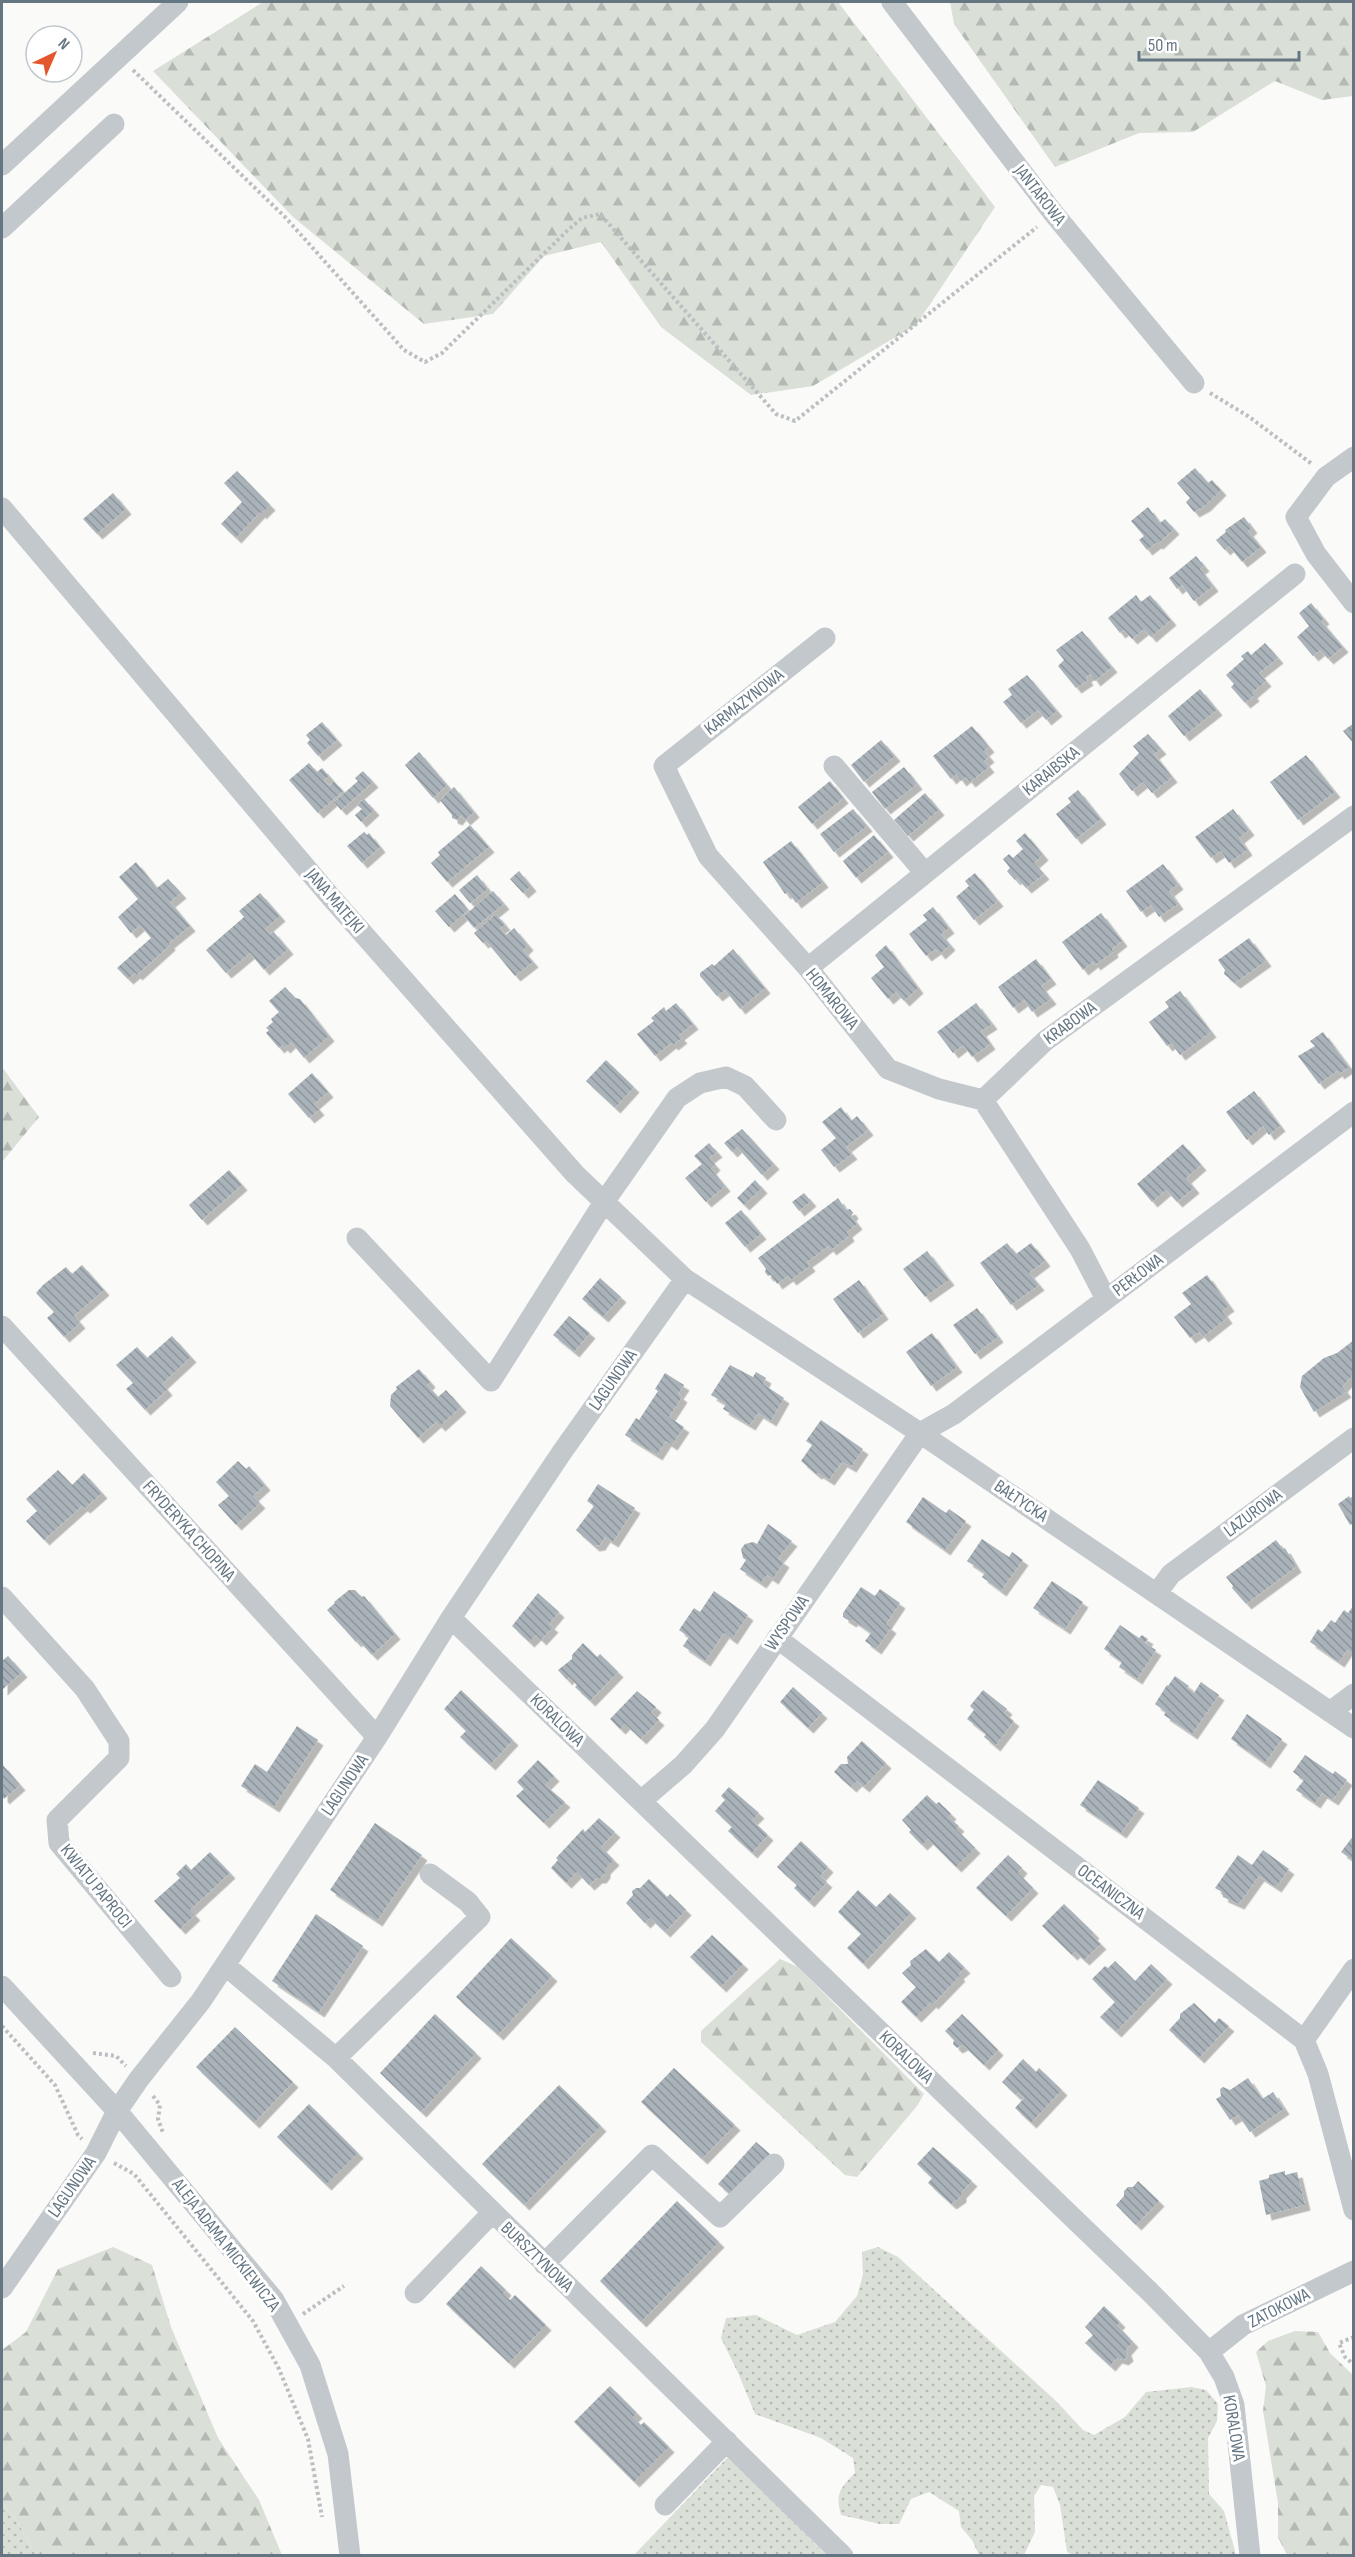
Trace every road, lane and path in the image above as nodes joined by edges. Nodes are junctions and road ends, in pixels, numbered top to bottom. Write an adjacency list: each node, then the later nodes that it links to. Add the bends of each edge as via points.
1 (178, 2): 3 (street)
2 (892, 2): 6 (street, JANTAROWA)
3 (119, 57): 5 (street); 6 (path, via 285,217 404,350 425,362 442,354 582,218 600,214 776,414 795,421)
4 (114, 124): 7 (street)
5 (2, 165)
6 (1054, 214): 8 (street, JANTAROWA)
7 (2, 228)
8 (1194, 383): 10 (path, via 1248,416)
9 (1353, 457): 10 (street)
10 (1326, 477): 13 (street, via 1296,517 1316,554)
11 (2, 508): 23 (street, JANA MATEJKI, via 329,895)
12 (1294, 574): 18 (street, KARAIBSKA)
13 (1353, 603)
14 (825, 638): 15 (street, KARMAZYNOWA)
15 (664, 766): 19 (street, HOMAROWA, via 708,856)
16 (834, 766): 18 (street)
17 (1353, 816): 20 (street, KRABOWA, via 1045,1041)
18 (925, 873): 19 (street, KARAIBSKA)
19 (808, 968): 20 (street, HOMAROWA, via 888,1069 939,1089)
20 (983, 1100): 26 (street, via 1080,1249)
21 (1353, 1112): 26 (street, PERŁOWA)
22 (776, 1120): 23 (street, via 745,1086 726,1077 700,1083 677,1098)
23 (604, 1202): 24 (street, via 490,1382); 25 (street, JANA MATEJKI)
24 (357, 1238)
25 (685, 1279): 28 (street, BAŁTYCKA); 32 (street, LAGUNOWA)
26 (1106, 1299): 28 (street, PERŁOWA, via 954,1414)
27 (2, 1326): 37 (street, FRYDERYKA CHOPINA)
28 (920, 1433): 30 (street, BAŁTYCKA); 33 (street, WYSPOWA)
29 (1353, 1438): 30 (street, LAZUROWA, via 1171,1574)
30 (1157, 1593): 35 (street, BAŁTYCKA)
31 (2, 1597): 42 (street, KWIATU PAPROCI, via 85,1689 119,1741 119,1758 57,1820 59,1843)
32 (451, 1618): 37 (street, LAGUNOWA); 38 (street, KORALOWA)
33 (777, 1638): 38 (street, WYSPOWA, via 715,1729 683,1765); 45 (street, OCEANICZNA)
34 (1353, 1694): 35 (street)
35 (1330, 1712): 36 (street, BAŁTYCKA)
36 (1353, 1728)
37 (377, 1737): 40 (street, LAGUNOWA)
38 (641, 1801): 59 (street, KORALOWA)
39 (430, 1874): 46 (street, via 468,1902 480,1917)
40 (225, 1965): 46 (street, BURSZTYNOWA); 47 (street, LAGUNOWA)
41 (1353, 1968): 45 (street)
42 (171, 1977)
43 (2, 1986): 47 (street, ALEJA ADAMA MICKIEWICZA)
44 (2, 2026): 48 (path, via 55,2085 78,2135)
45 (1304, 2040): 50 (street, via 1318,2074)
46 (336, 2058): 51 (street, BURSZTYNOWA)
47 (117, 2111): 48 (street, LAGUNOWA); 57 (street, ALEJA ADAMA MICKIEWICZA, via 274,2300)
48 (96, 2153): 55 (street, LAGUNOWA); 63 (path, via 134,2174 253,2321 279,2369 308,2439)
49 (774, 2164): 52 (street, via 720,2217 652,2155)
50 (1353, 2210)
51 (492, 2212): 52 (street, BURSZTYNOWA); 56 (street)
52 (544, 2264): 61 (street, BURSZTYNOWA)
53 (1353, 2271): 59 (street, ZATOKOWA, via 1243,2325)
54 (344, 2286): 57 (path)
55 (2, 2288)
56 (415, 2293)
57 (288, 2325): 64 (street, ALEJA ADAMA MICKIEWICZA, via 310,2365 338,2454)
58 (1353, 2337): 60 (path, via 1340,2343)
59 (1209, 2352): 66 (street, KORALOWA, via 1234,2405)
60 (1353, 2365)
61 (727, 2441): 62 (street); 65 (street, BURSZTYNOWA)
62 (665, 2505)
63 (324, 2527)
64 (350, 2556)
65 (843, 2556)
66 (1250, 2556)

